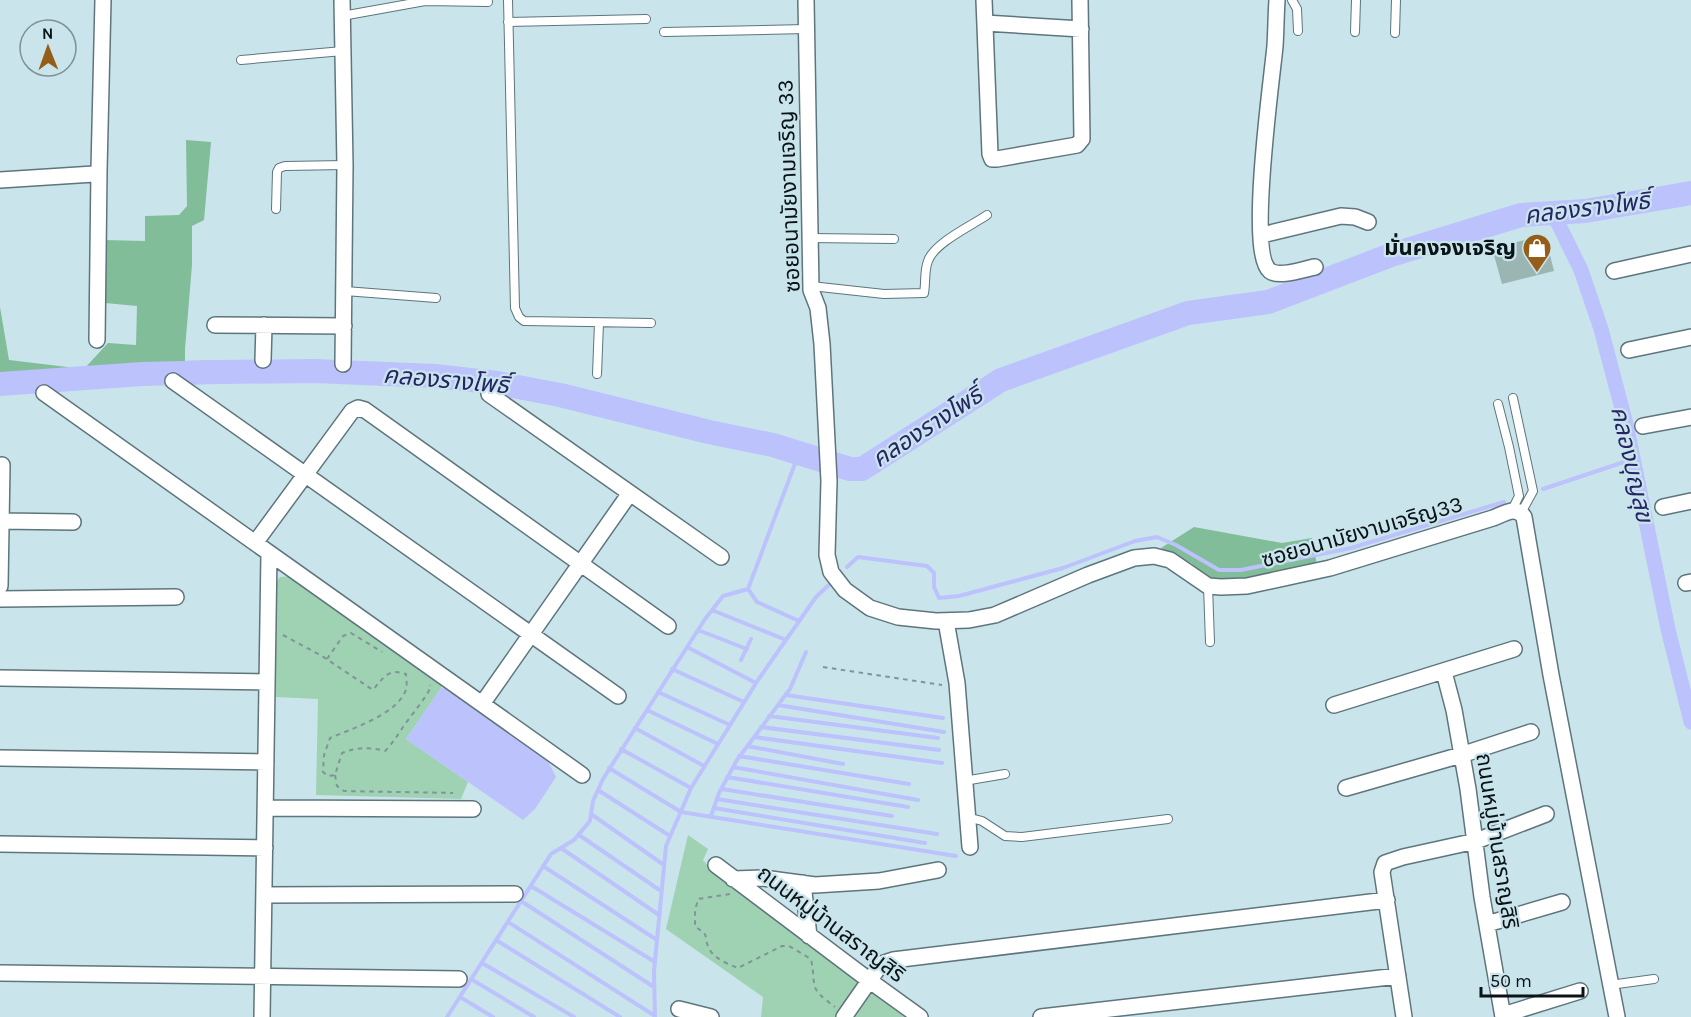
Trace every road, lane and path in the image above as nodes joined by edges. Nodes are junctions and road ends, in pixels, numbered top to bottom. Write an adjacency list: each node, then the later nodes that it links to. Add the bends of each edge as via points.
1 (102, 0): 25 (street)
2 (342, 0): 12 (street)
3 (508, 0): 14 (lane)
4 (806, 0): 16 (street, ซอยอนามัยงามเจริญ 33)
5 (984, 0): 15 (street)
6 (1080, 0): 17 (street)
7 (1277, 0): 30 (street, via 1262,168)
8 (1292, 0): 18 (lane, via 1297,9)
9 (1356, 0): 20 (lane)
10 (1396, 0): 21 (lane)
11 (488, 2): 12 (lane, via 425,1)
12 (342, 16): 22 (street)
13 (646, 19): 14 (lane)
14 (508, 22): 40 (lane, via 515,308 524,321)
15 (985, 24): 17 (street); 17 (street, via 992,159 1077,145 1082,138)
16 (806, 29): 19 (lane); 31 (street, ซอยอนามัยงามเจริญ 33)
17 (1081, 29)
18 (1298, 31)
19 (664, 32)
20 (1355, 32)
21 (1395, 33)
22 (343, 51): 23 (lane); 24 (street)
23 (241, 60)
24 (345, 165): 27 (lane, via 279,168); 37 (street)
25 (99, 170): 26 (street, via 94,174); 45 (street)
26 (0, 180)
27 (276, 209)
28 (987, 215): 36 (lane, via 936,248 928,258 924,293 884,294)
29 (1368, 222): 30 (street, via 1341,216)
30 (1262, 235): 34 (street, via 1264,263 1272,272)
31 (810, 238): 32 (lane); 36 (street, ซอยอนามัยงามเจริญ 33)
32 (894, 238)
33 (1691, 254): 35 (street)
34 (1315, 267)
35 (1614, 271)
36 (811, 286): 73 (street, ซอยอนามัยงามเจริญ 33, via 822,344 830,482 827,555 831,572 845,590 870,608 898,617)
37 (345, 291): 38 (lane); 43 (street)
38 (435, 298)
39 (651, 323): 40 (lane)
40 (599, 324): 49 (lane)
41 (215, 325): 42 (street)
42 (264, 326): 43 (street); 47 (street)
43 (344, 326): 48 (street)
44 (1691, 337): 46 (street)
45 (97, 340)
46 (1629, 350)
47 (264, 360)
48 (343, 363)
49 (597, 374)
50 (173, 381): 58 (street)
51 (44, 393): 65 (street)
52 (489, 394): 59 (street)
53 (1513, 398): 62 (lane, via 1533,491)
54 (1498, 404): 62 (lane, via 1519,496)
55 (1691, 417): 56 (street)
56 (1643, 426)
57 (2, 465): 63 (street)
58 (306, 475): 65 (street); 68 (street, via 352,411 365,410); 76 (street)
59 (630, 493): 67 (street); 68 (street)
60 (1691, 501): 61 (street)
61 (1663, 507)
62 (1517, 511): 70 (street, ซอยอนามัยงามเจริญ33, via 1330,568 1247,586); 125 (street, via 1524,517)
63 (2, 521): 64 (street); 69 (street)
64 (73, 522)
65 (255, 543): 66 (street)
66 (269, 553): 75 (street); 88 (street)
67 (722, 556)
68 (581, 564): 74 (street); 76 (street)
69 (0, 586)
70 (1208, 586): 73 (street, via 1170,560 1154,556 1134,558 995,615); 77 (lane)
71 (176, 597): 72 (street)
72 (0, 599)
73 (946, 621): 86 (street)
74 (668, 626)
75 (268, 627): 80 (path); 85 (street)
76 (531, 634): 87 (street); 88 (street)
77 (1210, 642)
78 (1514, 649): 82 (street)
79 (388, 656): 80 (path, via 351,633 343,636)
80 (327, 659): 95 (path, via 373,690 385,675 396,670 406,674 406,690 400,700 377,717 330,738 322,772)
81 (823, 667): 86 (path)
82 (1444, 672): 89 (street); 91 (street, ถนนหมู่บ้านสราญสิริ)
83 (0, 678): 85 (street)
84 (428, 680): 95 (path, via 431,687 425,699 394,742 385,751 354,748 342,753)
85 (267, 682): 93 (street)
86 (957, 687): 97 (street)
87 (618, 696)
88 (483, 704): 96 (street)
89 (1334, 705)
90 (1531, 732): 91 (street)
91 (1461, 755): 98 (street); 105 (street, ถนนหมู่บ้านสราญสิริ)
92 (0, 758): 93 (street)
93 (266, 762): 99 (street)
94 (1005, 774): 97 (lane)
95 (335, 775): 100 (path, via 337,786 344,791 456,794)
96 (582, 775)
97 (964, 781): 103 (street)
98 (1346, 788)
99 (265, 808): 100 (street); 108 (street)
100 (457, 809): 101 (street)
101 (473, 809)
102 (1546, 814): 105 (street)
103 (967, 817): 104 (lane, via 982,821 1005,836 1023,837); 107 (street)
104 (1168, 819)
105 (1476, 841): 115 (street, via 1385,863 1382,873); 117 (street, ถนนหมู่บ้านสราญสิริ)
106 (0, 844): 108 (street)
107 (970, 847)
108 (265, 848): 113 (street)
109 (716, 865): 111 (street, ถนนหมู่บ้านสราญสิริ)
110 (938, 870): 112 (street, via 879,881)
111 (738, 882): 112 (street, via 764,878); 118 (street, ถนนหมู่บ้านสราญสิริ); 128 (path, via 728,895 698,899 694,923 705,933 711,952 738,968 789,946 811,959 817,994)
112 (803, 883): 118 (street)
113 (264, 894): 114 (street); 120 (street)
114 (515, 894)
115 (1387, 900): 121 (street); 124 (street, via 893,960 881,964)
116 (1562, 902): 117 (street)
117 (1486, 924): 129 (street, ถนนหมู่บ้านสราญสิริ)
118 (809, 936): 124 (street, ถนนหมู่บ้านสราญสิริ)
119 (0, 973): 120 (street)
120 (263, 976): 122 (street); 130 (street)
121 (1398, 976): 133 (street); 134 (street)
122 (459, 979)
123 (1654, 979): 125 (lane)
124 (870, 981): 128 (street); 132 (street, ถนนหมู่บ้านสราญสิริ)
125 (1610, 985): 135 (street)
126 (1580, 991): 129 (street)
127 (679, 1009): 131 (street)
128 (845, 1016)
129 (1503, 1016)
130 (262, 1017)
131 (711, 1017)
132 (920, 1017)
133 (1041, 1017)
134 (1404, 1017)
135 (1617, 1017)

